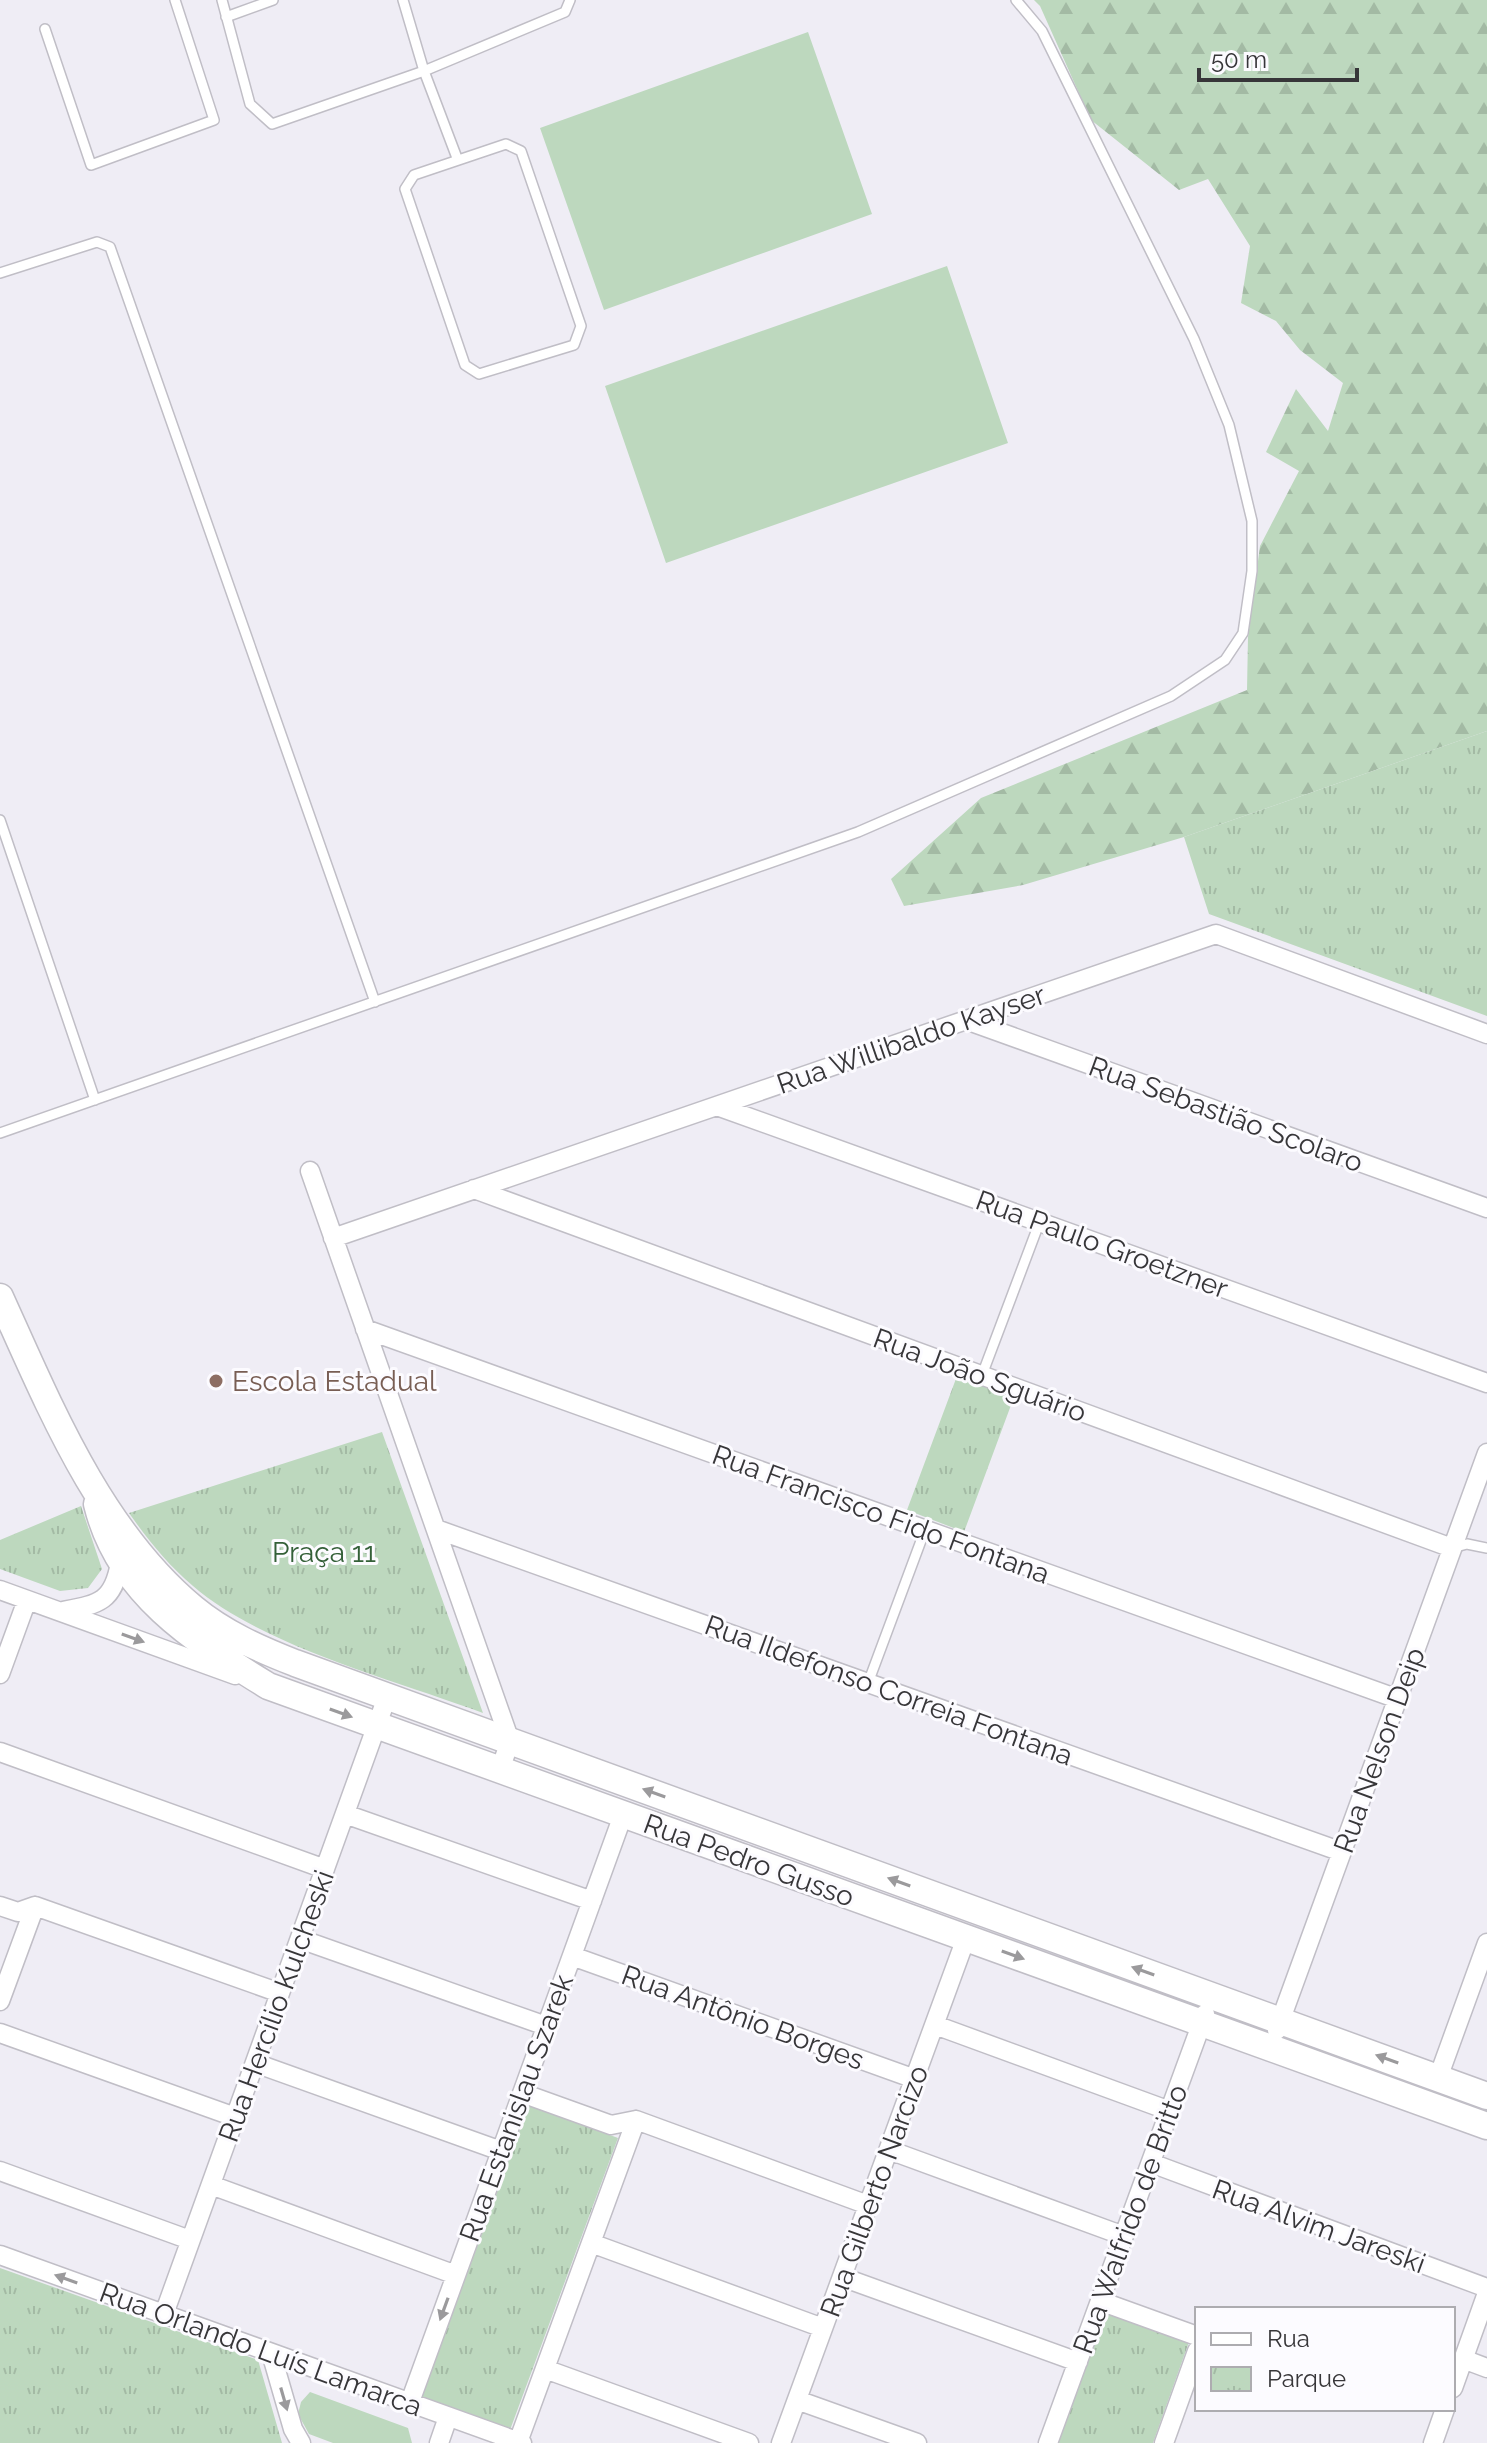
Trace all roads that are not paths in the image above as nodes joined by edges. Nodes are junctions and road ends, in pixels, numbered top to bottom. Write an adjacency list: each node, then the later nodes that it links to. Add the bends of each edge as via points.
1 (175, 0): 8 (lane, via 214,120 91,165)
2 (222, 0): 7 (lane)
3 (273, 0): 7 (lane)
4 (403, 0): 9 (lane)
5 (570, 0): 9 (lane, via 565,12)
6 (1016, 0): 13 (lane, via 1042,31 1194,339 1229,425 1252,521 1252,571 1243,633 1225,660 1171,696 858,832)
7 (226, 17): 9 (lane, via 250,104 272,124)
8 (45, 29)
9 (424, 71): 10 (lane)
10 (457, 158): 10 (lane, via 506,144 521,151 581,326 574,345 479,374 465,365 405,189 414,175)
11 (0, 273): 13 (lane, via 97,242 110,247)
12 (0, 820): 16 (lane)
13 (375, 1002): 16 (lane)
14 (966, 1020): 15 (street, Rua Willibaldo Kayser, via 1216,934); 17 (street, Rua Willibaldo Kayser); 21 (street, Rua Sebastião Scolaro)
15 (1487, 1034)
16 (95, 1100): 18 (lane)
17 (717, 1106): 20 (street, Rua Willibaldo Kayser); 22 (street, Rua Paulo Groetzner)
18 (0, 1133)
19 (310, 1171): 23 (street)
20 (474, 1189): 23 (street, Rua Willibaldo Kayser); 26 (street, Rua João Sguário)
21 (1487, 1208)
22 (1040, 1221): 26 (lane); 27 (street, Rua Paulo Groetzner)
23 (333, 1238): 25 (street)
24 (0, 1297): 29 (main road, Rua Pedro Gusso)
25 (365, 1329): 30 (street); 31 (street, Rua Francisco Fido Fontana)
26 (982, 1375): 32 (street, Rua João Sguário)
27 (1487, 1383)
28 (1487, 1453): 32 (street, Rua Nelson Deip)
29 (93, 1489): 34 (main road, Rua Pedro Gusso); 41 (main road, Rua Pedro Gusso, via 161,1576 213,1622 264,1651)
30 (436, 1529): 39 (street, Rua Ildefonso Correia Fontana); 44 (street)
31 (925, 1530): 39 (lane); 42 (street, Rua Francisco Fido Fontana)
32 (1452, 1548): 33 (lane, Rua João Sguário); 42 (street, Rua Nelson Deip)
33 (1487, 1548)
34 (120, 1563): 37 (street, via 109,1595); 40 (main road, Rua Pedro Gusso, via 173,1622)
35 (0, 1590): 36 (street)
36 (27, 1600): 37 (street); 38 (street)
37 (60, 1611): 40 (street, one-way to 40)
38 (0, 1674)
39 (868, 1683): 49 (street, Rua Ildefonso Correia Fontana)
40 (268, 1686): 43 (main road, Rua Pedro Gusso, one-way to 43)
41 (387, 1697): 43 (street, Rua Hercílio Kulcheski); 44 (main road, Rua Pedro Gusso)
42 (1398, 1699): 49 (street, Rua Nelson Deip)
43 (377, 1726): 46 (main road, Rua Pedro Gusso); 47 (street, Rua Hercílio Kulcheski)
44 (510, 1741): 46 (street); 60 (main road, Rua Pedro Gusso, one-way to 44)
45 (0, 1752): 50 (street)
46 (500, 1770): 48 (main road, Rua Pedro Gusso)
47 (345, 1814): 50 (street, Rua Hercílio Kulcheski); 51 (street)
48 (623, 1815): 51 (street, Rua Estanislau Szarek); 54 (main road, Rua Pedro Gusso)
49 (1342, 1852): 62 (street, Rua Nelson Deip)
50 (325, 1869): 55 (street, Rua Hercílio Kulcheski)
51 (592, 1901): 57 (street, Rua Estanislau Szarek)
52 (0, 1906): 53 (street, via 18,1912)
53 (35, 1906): 58 (street); 59 (street)
54 (966, 1938): 63 (main road, Rua Pedro Gusso, one-way to 63); 64 (street, Rua Gilberto Narcizo)
55 (300, 1939): 59 (street, Rua Hercílio Kulcheski); 65 (street)
56 (1487, 1943): 69 (street)
57 (572, 1956): 65 (street, Rua Estanislau Szarek); 70 (street, Rua Antônio Borges)
58 (5, 1970): 61 (street)
59 (280, 1993): 68 (street, Rua Hercílio Kulcheski)
60 (1212, 1996): 62 (main road, Rua Pedro Gusso); 63 (street, Rua Walfrido de Britto)
61 (0, 2001)
62 (1281, 2021): 67 (street, Rua Nelson Deip); 69 (main road, Rua Pedro Gusso, one-way to 62)
63 (1202, 2023): 67 (main road, Rua Pedro Gusso); 73 (street, Rua Walfrido de Britto)
64 (935, 2025): 70 (street, Rua Gilberto Narcizo); 73 (street)
65 (546, 2026): 71 (street, Rua Estanislau Szarek)
66 (0, 2033): 74 (street)
67 (1271, 2048): 76 (main road, Rua Pedro Gusso)
68 (255, 2063): 74 (street, Rua Hercílio Kulcheski); 78 (street)
69 (1438, 2078): 72 (main road, Rua Pedro Gusso)
70 (915, 2079): 77 (street, Rua Gilberto Narcizo)
71 (522, 2093): 75 (street, via 611,2125); 78 (street, Rua Estanislau Szarek)
72 (1487, 2096)
73 (1170, 2111): 79 (street, Rua Walfrido de Britto)
74 (235, 2117): 81 (street, Rua Hercílio Kulcheski)
75 (636, 2120): 82 (street); 85 (street)
76 (1487, 2126)
77 (889, 2150): 82 (street, Rua Gilberto Narcizo); 83 (street)
78 (501, 2151): 87 (street, Rua Estanislau Szarek)
79 (1151, 2163): 83 (street, Rua Walfrido de Britto); 89 (street, Rua Alvim Jareski)
80 (0, 2171): 84 (street)
81 (211, 2185): 84 (street, Rua Hercílio Kulcheski); 87 (street)
82 (868, 2205): 88 (street, Rua Gilberto Narcizo)
83 (1124, 2236): 90 (street, Rua Walfrido de Britto)
84 (190, 2240): 91 (street, Rua Hercílio Kulcheski)
85 (591, 2243): 92 (street); 99 (street)
86 (0, 2255): 91 (street, Rua Orlando Luís Lamarca, one-way to 86)
87 (456, 2275): 102 (street, Rua Estanislau Szarek, one-way to 102)
88 (842, 2277): 92 (street, Rua Gilberto Narcizo); 97 (street)
89 (1487, 2290): 96 (street)
90 (1100, 2301): 93 (street); 97 (street, Rua Walfrido de Britto)
91 (164, 2314): 94 (street, Rua Orlando Luís Lamarca)
92 (823, 2328): 101 (street, Rua Gilberto Narcizo)
93 (1195, 2335)
94 (271, 2353): 102 (street, Rua Orlando Luís Lamarca); 106 (street, one-way to 106)
95 (1195, 2357): 112 (street)
96 (1463, 2359): 98 (street); 100 (street)
97 (1078, 2362): 111 (street, Rua Walfrido de Britto)
98 (1487, 2368)
99 (545, 2369): 105 (street); 108 (street)
100 (1455, 2382)
101 (797, 2400): 109 (street, Rua Gilberto Narcizo); 110 (street)
102 (410, 2402): 104 (street, Rua Orlando Luís Lamarca)
103 (1441, 2411): 113 (street)
104 (448, 2417): 105 (street, Rua Orlando Luís Lamarca); 107 (street)
105 (520, 2442)
106 (301, 2443)
107 (439, 2443)
108 (749, 2443)
109 (781, 2443)
110 (917, 2443)
111 (1048, 2443)
112 (1164, 2443)
113 (1433, 2443)

